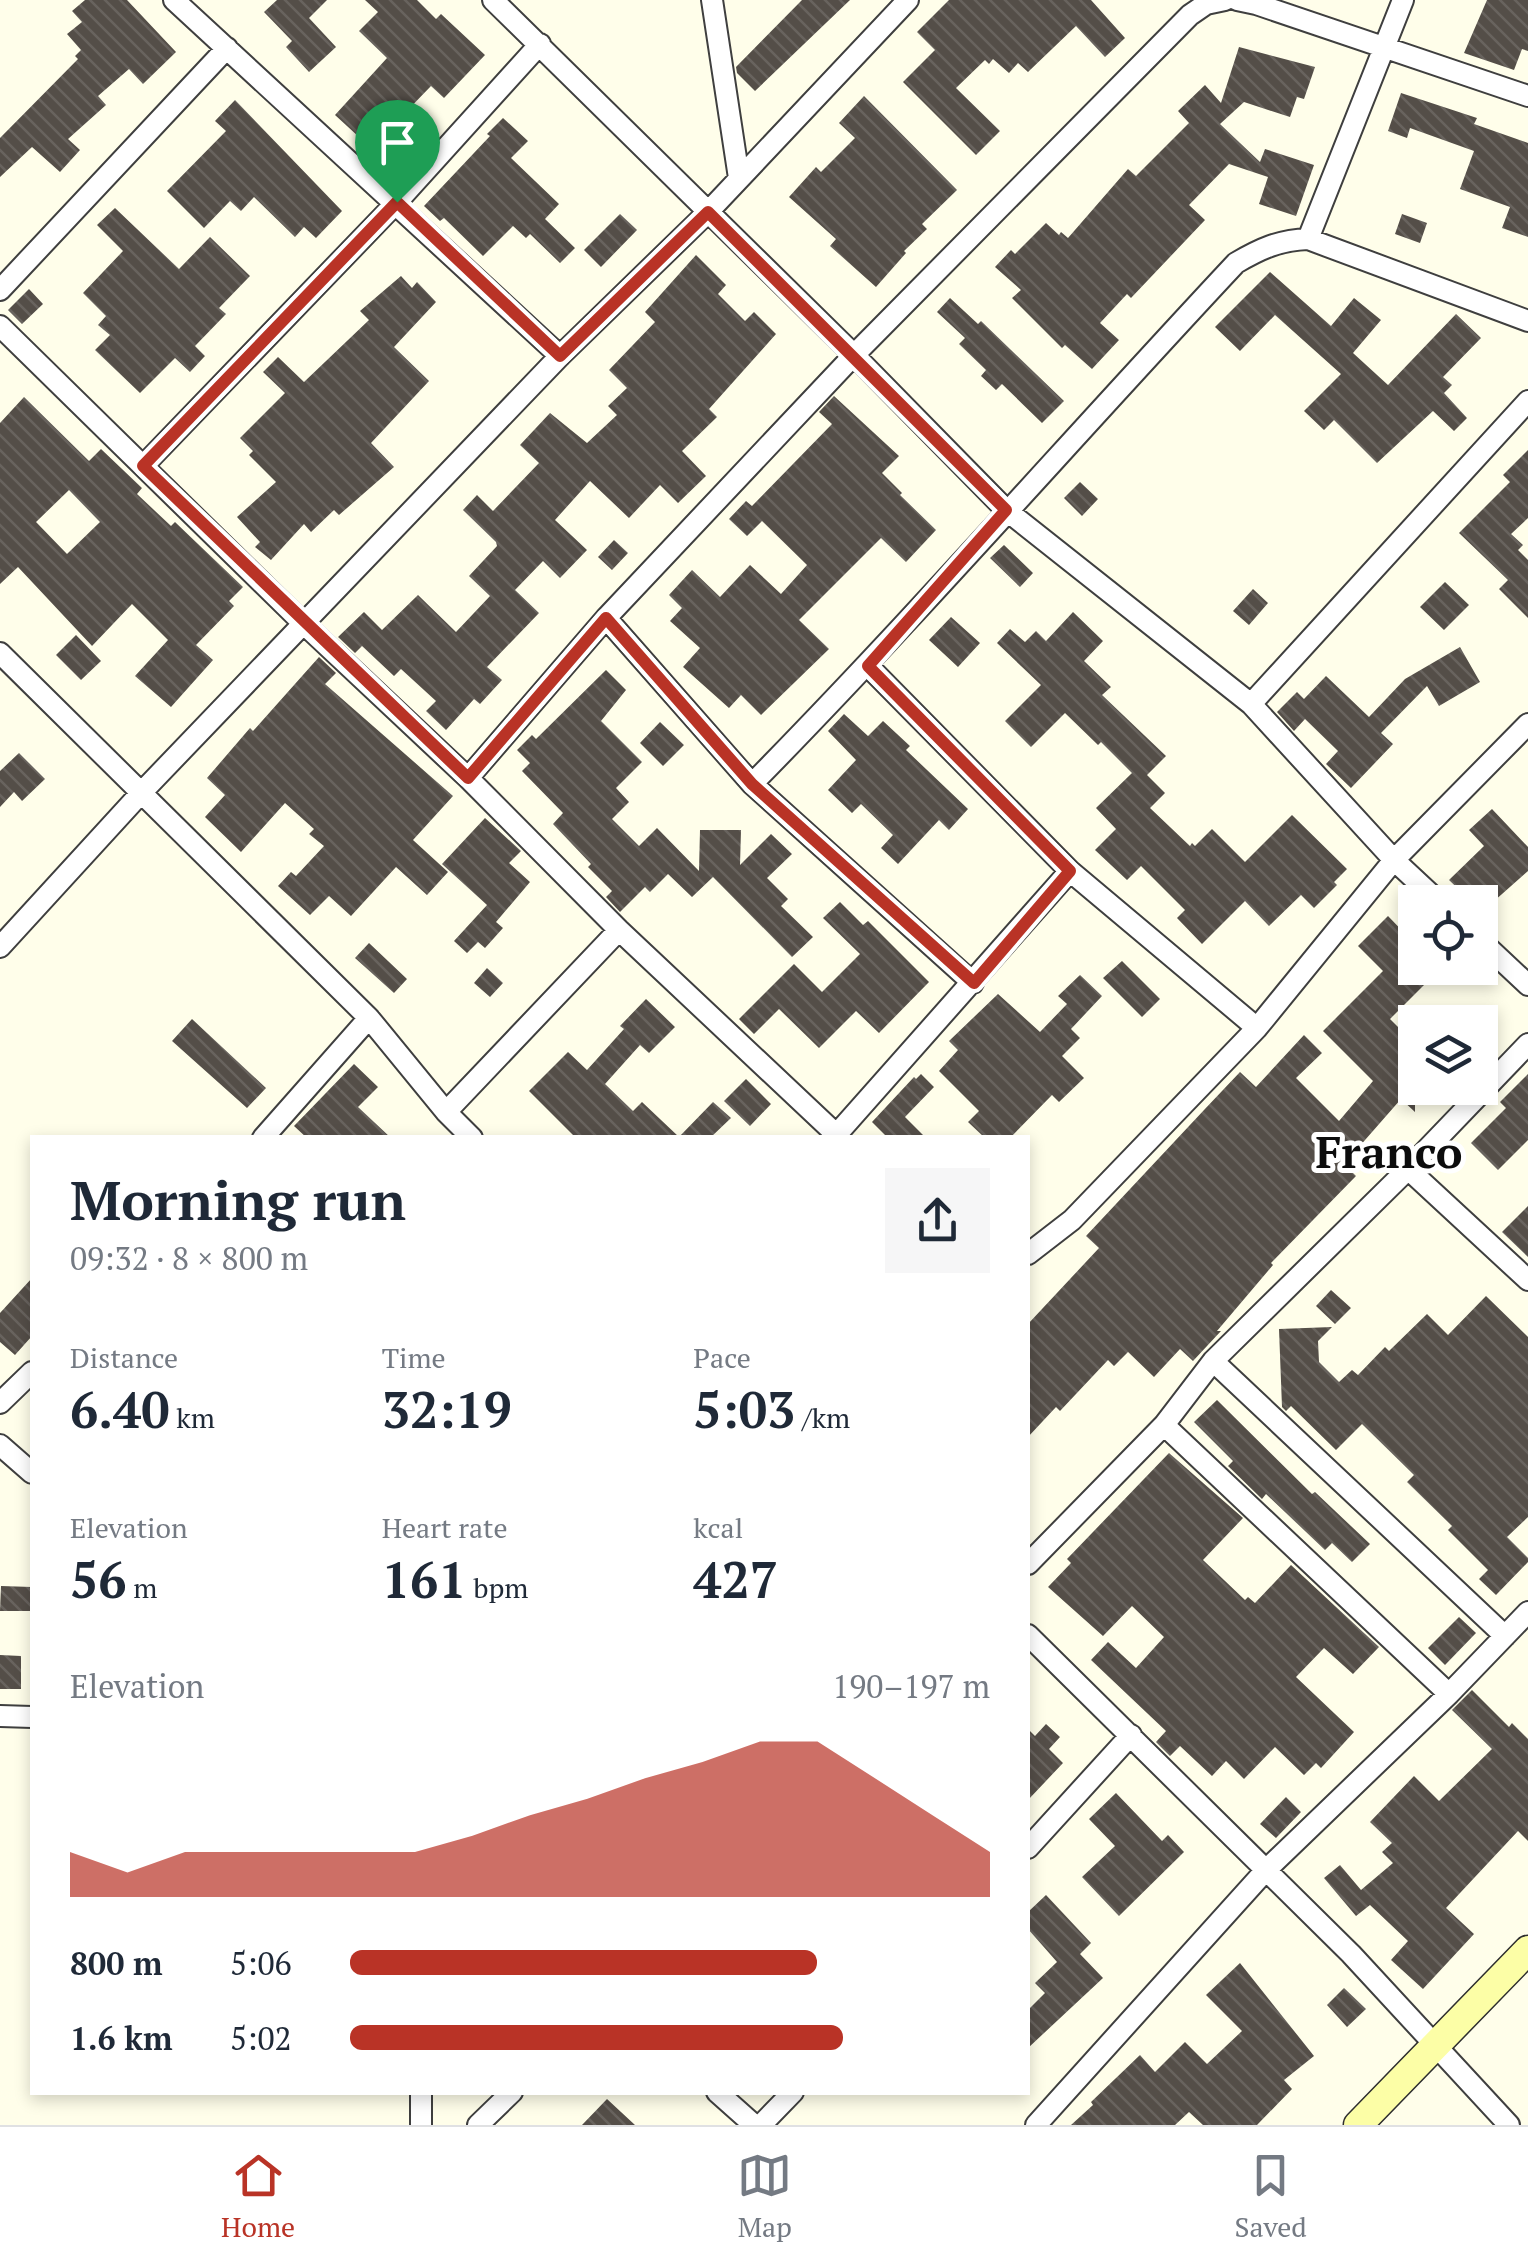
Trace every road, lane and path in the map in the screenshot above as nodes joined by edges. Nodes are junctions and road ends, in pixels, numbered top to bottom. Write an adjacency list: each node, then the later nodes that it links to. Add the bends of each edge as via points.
1 (174, 0): 10 (street)
2 (492, 0): 8 (street)
3 (712, 0): 12 (street)
4 (908, 0): 12 (street)
5 (1226, 0): 19 (street, via 1190,16)
6 (1236, 0): 9 (street)
7 (1403, 0): 9 (street)
8 (540, 44): 13 (street); 14 (street)
9 (1386, 47): 11 (street); 15 (street)
10 (227, 48): 13 (street); 16 (street)
11 (1528, 96)
12 (739, 178): 14 (street)
13 (397, 202): 20 (street); 22 (street)
14 (708, 212): 19 (street); 20 (street)
15 (1308, 238): 17 (street); 23 (street, via 1263,246 1236,262)
16 (0, 290)
17 (1528, 321)
18 (0, 326): 22 (street)
19 (854, 354): 23 (street); 24 (street)
20 (560, 356): 25 (street)
21 (1528, 400): 28 (street)
22 (143, 466): 25 (street)
23 (1006, 510): 27 (street); 28 (street)
24 (606, 618): 30 (street); 31 (street)
25 (304, 624): 30 (street); 32 (street)
26 (0, 653): 32 (street)
27 (868, 666): 31 (street); 34 (street)
28 (1251, 704): 33 (street)
29 (1528, 724): 33 (street)
30 (468, 778): 36 (street)
31 (752, 784): 39 (street)
32 (141, 793): 37 (street); 41 (street)
33 (1394, 860): 35 (street); 42 (street)
34 (1070, 871): 39 (street); 42 (street)
35 (1421, 885)
36 (618, 930): 44 (street); 47 (street)
37 (0, 947)
38 (1498, 957): 40 (street)
39 (974, 983): 48 (street)
40 (1528, 985)
41 (369, 1018): 44 (street); 45 (street)
42 (1257, 1028): 50 (street, via 1072,1220)
43 (1528, 1044): 49 (street)
44 (446, 1112): 46 (street)
45 (266, 1135)
46 (469, 1135)
47 (838, 1135)
48 (840, 1135)
49 (1408, 1168): 51 (street); 52 (street)
50 (1030, 1252)
51 (1528, 1280)
52 (1213, 1361): 55 (street); 60 (street)
53 (30, 1374): 54 (street)
54 (0, 1403)
55 (1164, 1424): 58 (street); 62 (street)
56 (0, 1445): 57 (street)
57 (30, 1471)
58 (1030, 1562)
59 (1528, 1612): 60 (street)
60 (1505, 1636): 62 (street)
61 (1030, 1637): 65 (street)
62 (1449, 1694): 67 (street)
63 (0, 1716): 64 (street)
64 (30, 1717)
65 (1131, 1736): 66 (street); 67 (street)
66 (1030, 1846)
67 (1266, 1870): 69 (street); 77 (street)
68 (1528, 1950): 69 (street)
69 (1435, 2048): 78 (street); 79 (street)
70 (421, 2095): 74 (street)
71 (509, 2095): 75 (street)
72 (721, 2095): 76 (street)
73 (790, 2095): 76 (street)
74 (421, 2125)
75 (478, 2125)
76 (758, 2125)
77 (1036, 2125)
78 (1358, 2125)
79 (1508, 2125)

